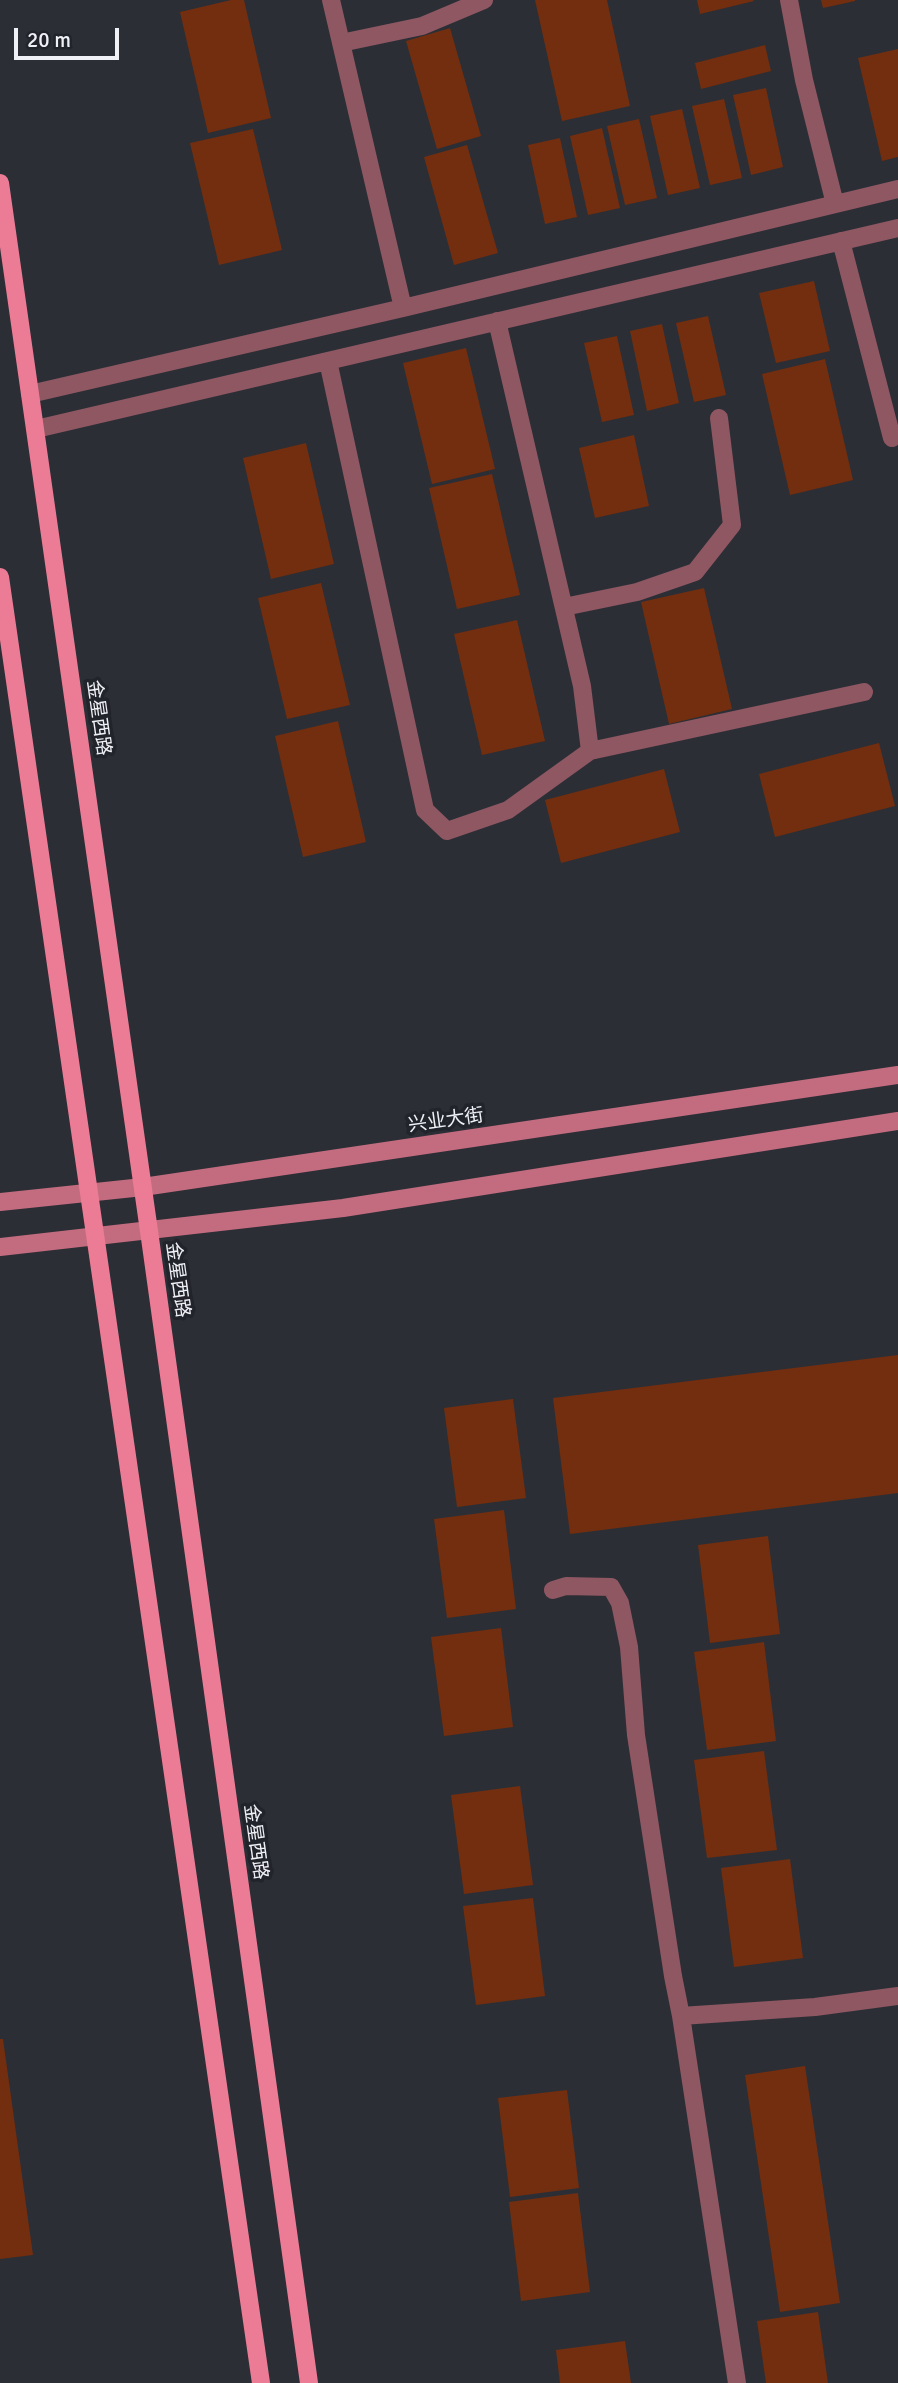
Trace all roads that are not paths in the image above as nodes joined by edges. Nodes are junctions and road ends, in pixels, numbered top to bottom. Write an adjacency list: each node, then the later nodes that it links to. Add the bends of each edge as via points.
1 (331, 0): 4 (lane)
2 (484, 0): 4 (lane, via 422,26)
3 (789, 0): 7 (lane)
4 (341, 43): 10 (lane)
5 (0, 183): 13 (main road, 金星西路)
6 (898, 189): 7 (lane)
7 (835, 204): 10 (lane)
8 (898, 228): 9 (lane)
9 (841, 241): 11 (lane); 16 (lane)
10 (403, 308): 13 (lane)
11 (497, 321): 12 (lane); 18 (lane)
12 (328, 360): 15 (lane); 20 (lane, via 425,810 447,831 508,810)
13 (30, 394): 15 (main road, 金星西路)
14 (719, 418): 18 (lane, via 732,525 695,572 637,592)
15 (36, 429): 23 (main road, 金星西路)
16 (892, 438)
17 (0, 577): 24 (main road)
18 (564, 607): 20 (lane, via 583,687)
19 (864, 692): 20 (lane)
20 (590, 751)
21 (898, 1075): 23 (main road, 兴业大街)
22 (898, 1121): 26 (main road, via 343,1208)
23 (143, 1187): 24 (main road, 兴业大街); 26 (main road, 金星西路)
24 (89, 1192): 25 (main road, 兴业大街); 27 (main road)
25 (0, 1202)
26 (149, 1231): 27 (main road); 33 (main road, 金星西路)
27 (96, 1235): 28 (main road); 32 (main road)
28 (0, 1247)
29 (553, 1590): 31 (lane, via 611,1587 620,1603)
30 (898, 1996): 31 (lane)
31 (681, 2016): 34 (lane)
32 (261, 2383)
33 (309, 2383)
34 (737, 2383)

